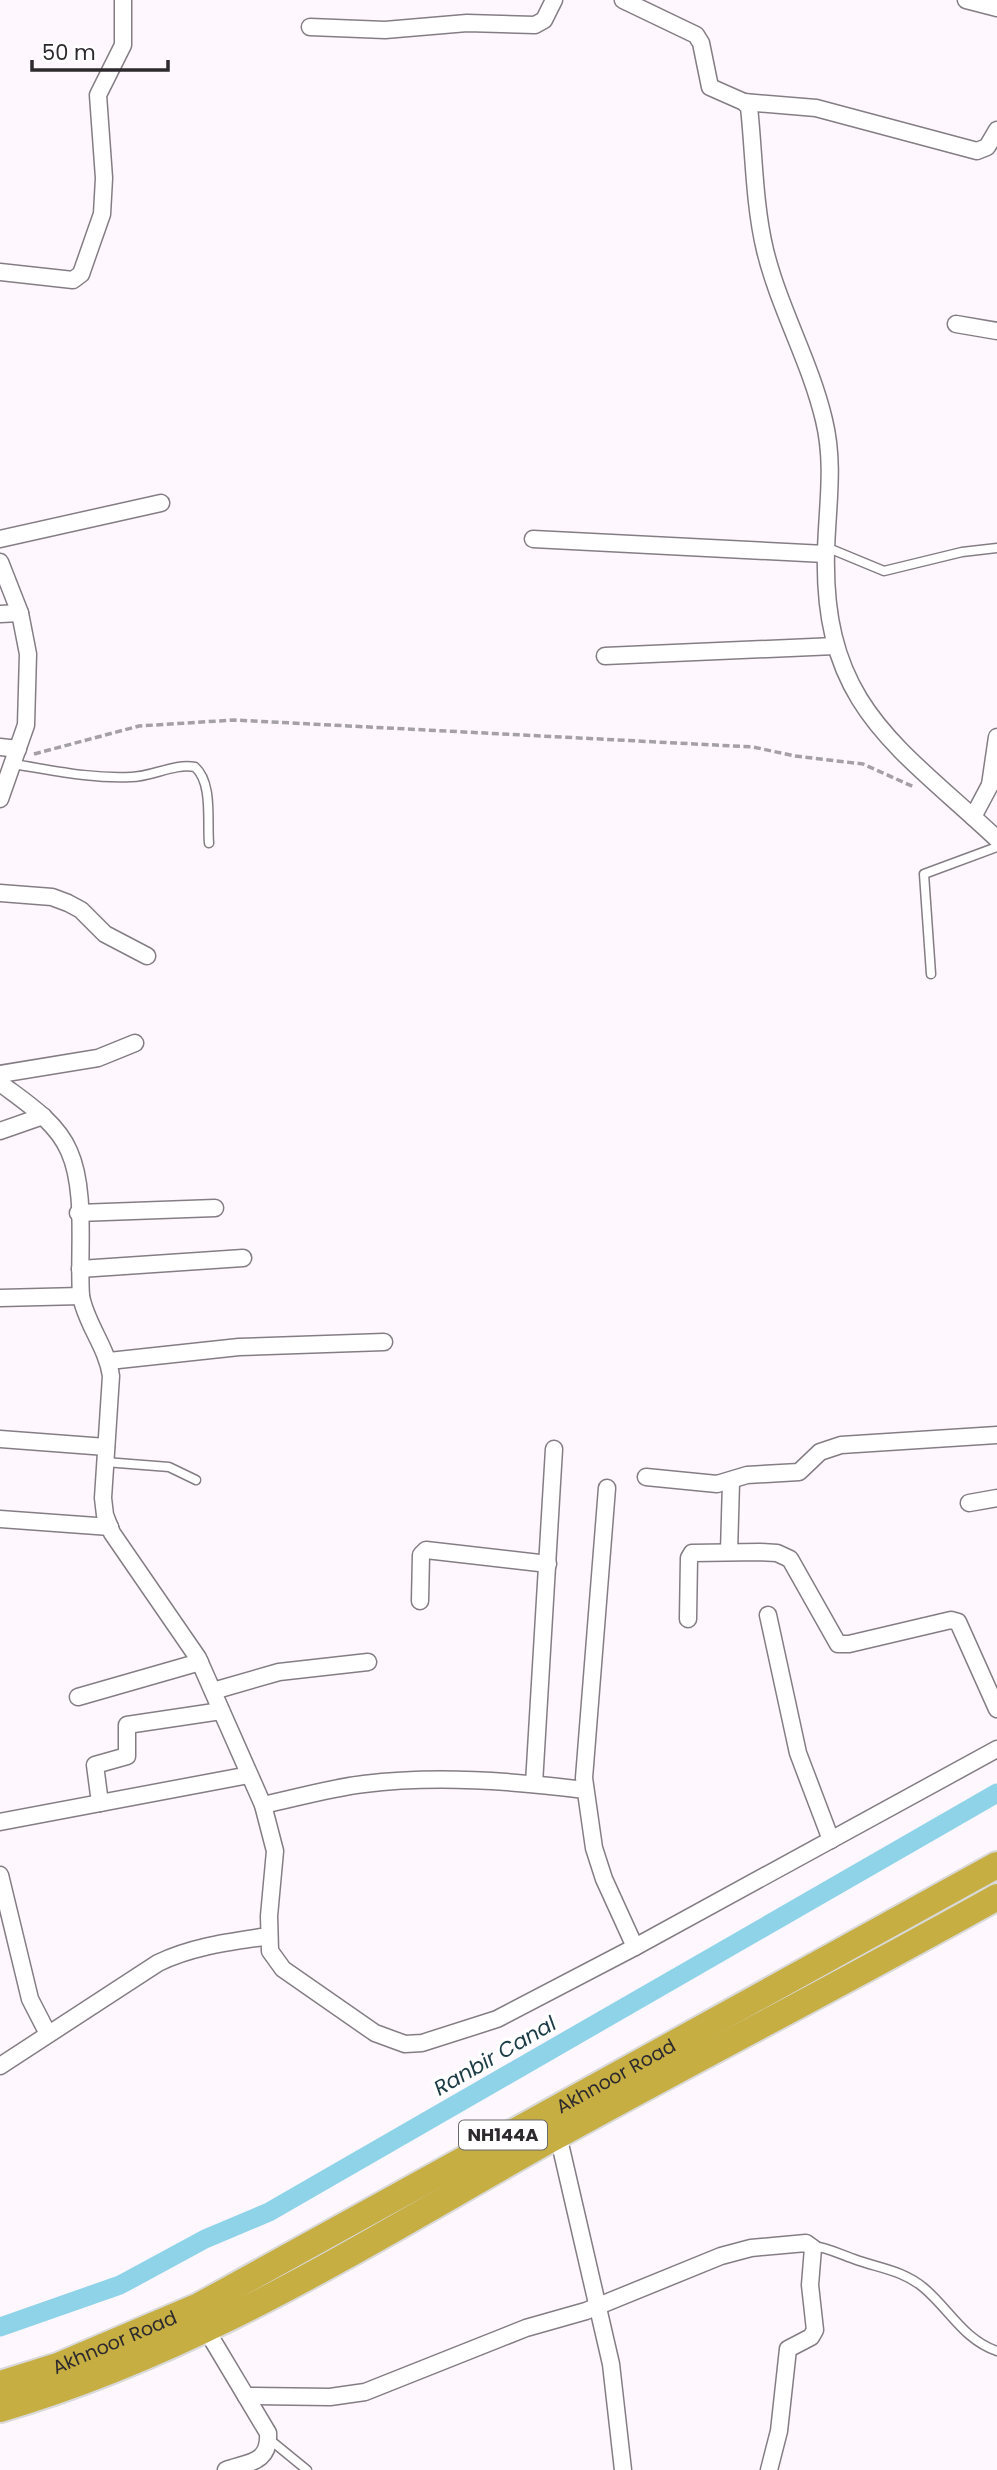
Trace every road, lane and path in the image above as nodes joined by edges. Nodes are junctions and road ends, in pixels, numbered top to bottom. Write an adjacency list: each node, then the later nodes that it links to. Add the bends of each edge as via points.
1 (123, 0): 9 (street, via 121,52 98,94 102,214 81,274 73,280)
2 (554, 0): 6 (street, via 544,20 536,25 467,23 385,30)
3 (623, 0): 7 (street, via 699,38 710,87)
4 (966, 0): 5 (street)
5 (997, 8)
6 (310, 27)
7 (744, 102): 8 (street, via 816,108 977,151 987,147); 16 (street, via 749,107 764,247 810,373 830,449)
8 (997, 130)
9 (0, 272)
10 (956, 324): 11 (street)
11 (997, 331)
12 (161, 503): 13 (street)
13 (0, 539)
14 (533, 539): 16 (street)
15 (997, 548): 16 (lane, via 884,571)
16 (826, 550): 20 (street)
17 (0, 562): 18 (street)
18 (20, 613): 19 (street); 24 (street, via 28,654 26,725)
19 (0, 614)
20 (835, 646): 21 (street); 26 (street, via 863,709)
21 (605, 656)
22 (997, 737): 25 (street)
23 (0, 747): 24 (street)
24 (15, 757): 26 (path, via 130,728 234,720 753,747 863,764 918,789); 27 (street); 30 (lane, via 104,778 195,767 205,787)
25 (993, 782): 28 (street)
26 (947, 795): 28 (street)
27 (0, 799)
28 (973, 817): 29 (street)
29 (997, 839)
30 (209, 843)
31 (997, 847): 34 (lane, via 924,874)
32 (0, 893): 33 (street, via 52,897 68,903 105,934)
33 (147, 956)
34 (932, 974)
35 (135, 1043): 36 (street, via 98,1058)
36 (0, 1073)
37 (0, 1083): 38 (street)
38 (43, 1116): 39 (street); 41 (street, via 69,1150)
39 (0, 1131)
40 (215, 1208): 41 (street)
41 (78, 1213): 43 (street)
42 (243, 1258): 43 (street)
43 (80, 1269): 44 (street)
44 (81, 1296): 45 (street); 47 (street)
45 (0, 1298)
46 (384, 1342): 47 (street, via 239,1348)
47 (109, 1361): 51 (street)
48 (997, 1435): 54 (street, via 841,1445 820,1452 799,1472 747,1475)
49 (0, 1439): 51 (street)
50 (554, 1448): 61 (street)
51 (106, 1454): 53 (lane, via 169,1467); 59 (street, via 103,1498)
52 (646, 1477): 54 (street)
53 (197, 1480)
54 (731, 1482): 60 (street)
55 (607, 1488): 74 (street)
56 (997, 1498): 57 (street)
57 (970, 1503)
58 (0, 1519): 59 (street)
59 (110, 1527): 65 (street)
60 (729, 1552): 64 (street, via 690,1556); 69 (street, via 777,1553 790,1559 835,1641 842,1645 958,1622)
61 (548, 1564): 62 (street, via 426,1550 421,1555); 73 (street)
62 (420, 1601)
63 (768, 1615): 78 (street, via 798,1753)
64 (688, 1619)
65 (200, 1662): 67 (street); 68 (street)
66 (368, 1662): 67 (street, via 279,1672)
67 (213, 1691): 70 (street)
68 (78, 1697)
69 (997, 1709)
70 (221, 1711): 72 (street); 75 (street, via 126,1727 127,1756 95,1765)
71 (997, 1749): 78 (street)
72 (249, 1775): 75 (street); 76 (street)
73 (534, 1784): 74 (street); 76 (street, via 399,1781 344,1786)
74 (585, 1790): 83 (street, via 594,1848)
75 (100, 1803): 77 (street)
76 (263, 1805): 82 (street, via 275,1851)
77 (0, 1822)
78 (831, 1840): 83 (street)
79 (997, 1865): 91 (highway, Akhnoor Road / NH144A, via 199,2305 58,2366)
80 (0, 1875): 84 (street, via 30,1999)
81 (997, 1897): 86 (highway, NH144A)
82 (269, 1936): 83 (street, via 270,1951 283,1969 375,2033 405,2044 497,2019); 84 (street, via 182,1952)
83 (635, 1947)
84 (48, 2034): 85 (street)
85 (0, 2066)
86 (558, 2135): 88 (street); 89 (highway, NH144A)
87 (813, 2246): 88 (street, via 780,2244 722,2256); 90 (lane, via 908,2276 925,2288 960,2328); 98 (street, via 810,2285 815,2330 788,2349 779,2431)
88 (596, 2306): 92 (street, via 526,2328 365,2392 330,2397); 97 (street, via 611,2364)
89 (207, 2331): 92 (street); 93 (highway, NH144A, via 140,2360)
90 (997, 2351)
91 (0, 2384)
92 (246, 2396): 94 (street)
93 (0, 2409)
94 (269, 2439): 95 (street, via 262,2458); 96 (lane)
95 (226, 2470)
96 (307, 2470)
97 (623, 2470)
98 (769, 2470)

